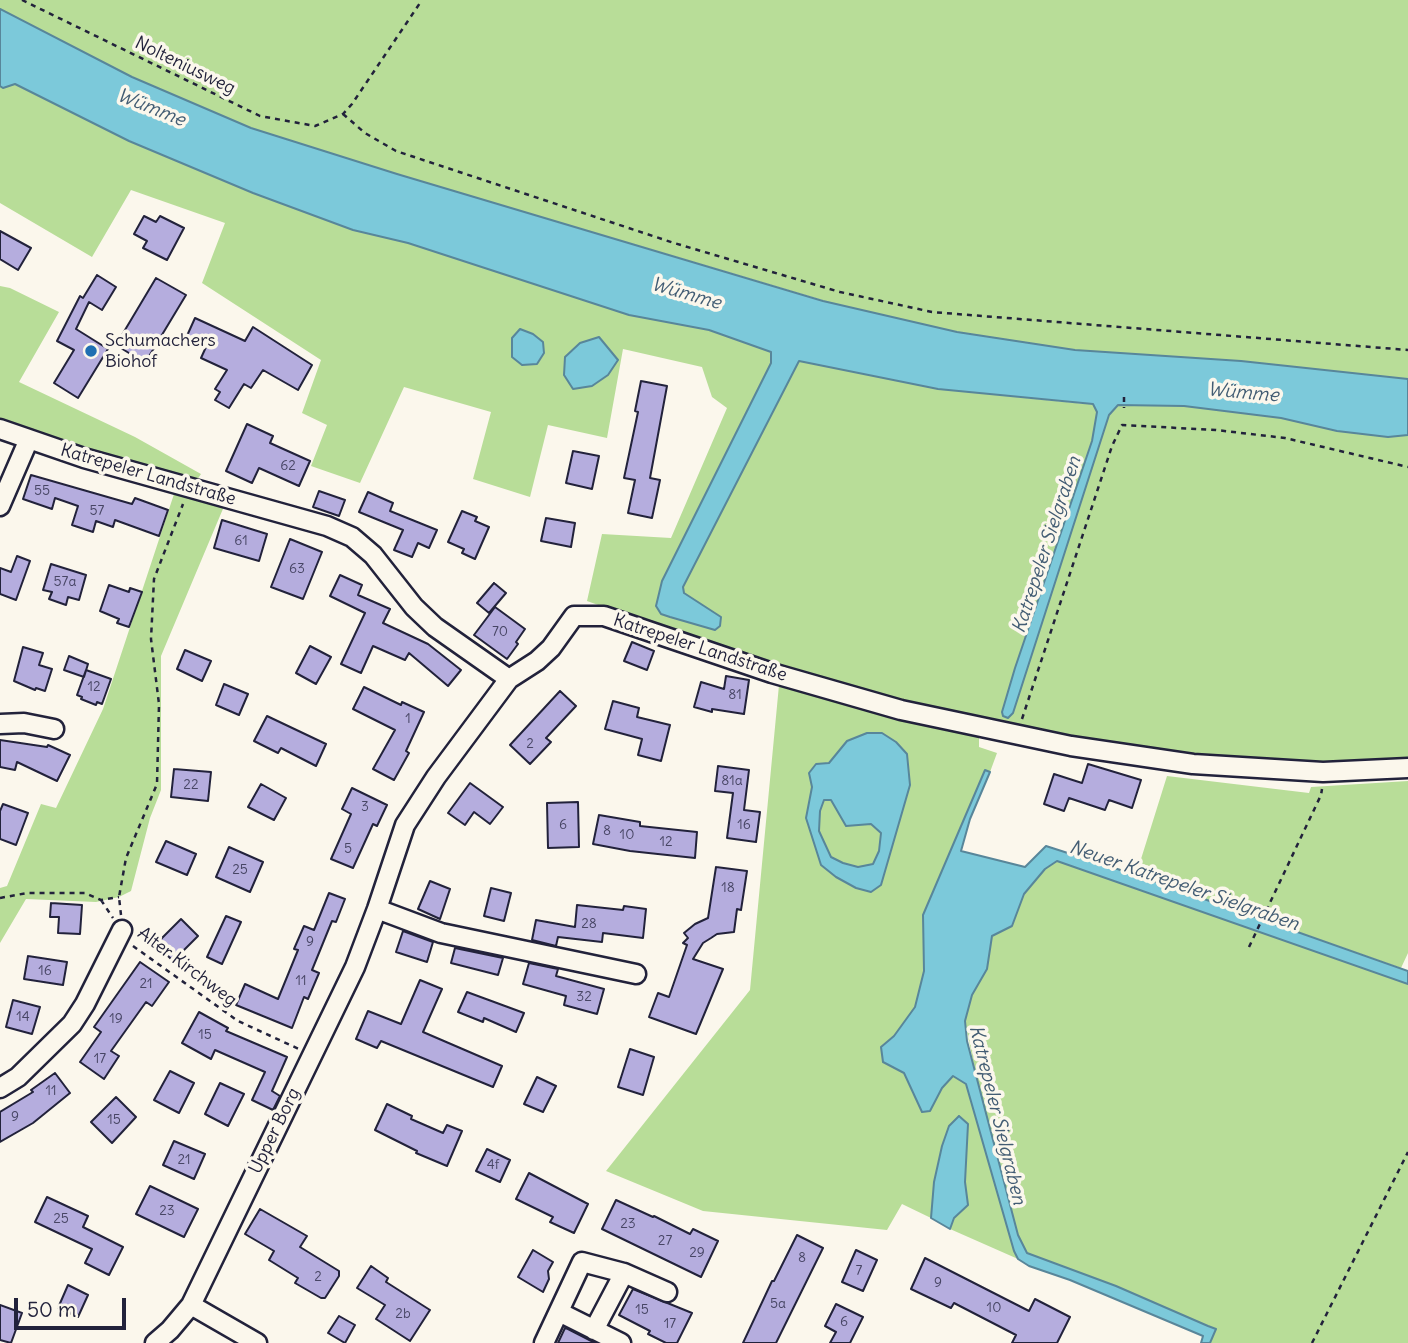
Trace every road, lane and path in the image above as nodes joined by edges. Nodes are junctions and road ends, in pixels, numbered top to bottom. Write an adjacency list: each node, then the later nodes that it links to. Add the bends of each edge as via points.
1 (22, 0): 3 (path, Nolteniusweg, via 260,116 316,126)
2 (422, 0): 3 (path)
3 (342, 114): 4 (path, via 397,151 674,243 853,295 932,312)
4 (1408, 349)
5 (1124, 397): 6 (path)
6 (1124, 408)
7 (0, 429): 8 (street, Katrepeler Landstraße)
8 (29, 439): 10 (street, Katrepeler Landstraße); 11 (street)
9 (1408, 467): 15 (path, via 1285,438 1122,425)
10 (188, 487): 12 (street, Katrepeler Landstraße, via 352,537 435,627); 18 (path, via 153,579 150,639 159,704 157,784 126,859)
11 (0, 506)
12 (509, 679): 15 (street, Katrepeler Landstraße, via 551,648 574,616 604,616 772,673 901,710); 21 (street, Upper Borg, via 405,825)
13 (0, 724): 14 (street)
14 (54, 729)
15 (1017, 735): 17 (street, Katrepeler Landstraße, via 1193,764)
16 (1408, 768): 17 (street, Katrepeler Landstraße)
17 (1323, 772): 23 (path, via 1321,795)
18 (119, 897): 20 (path); 22 (path)
19 (0, 898): 20 (path, via 85,893)
20 (101, 900): 22 (path, Alter Kirchweg)
21 (377, 909): 24 (street, via 441,933); 25 (street, Upper Borg)
22 (122, 930): 25 (path, Alter Kirchweg, via 134,946 238,1021); 26 (street, via 72,1024 18,1077)
23 (1249, 947)
24 (636, 974)
25 (312, 1055): 30 (street, Upper Borg)
26 (0, 1088)
27 (1408, 1152): 37 (path)
28 (624, 1273): 29 (street); 31 (street, via 582,1262); 32 (street)
29 (667, 1292)
30 (191, 1305): 33 (street, Upper Borg); 34 (street)
31 (559, 1312): 32 (street); 35 (street)
32 (594, 1330): 36 (street)
33 (155, 1343)
34 (257, 1343)
35 (544, 1343)
36 (621, 1343)
37 (1312, 1343)

